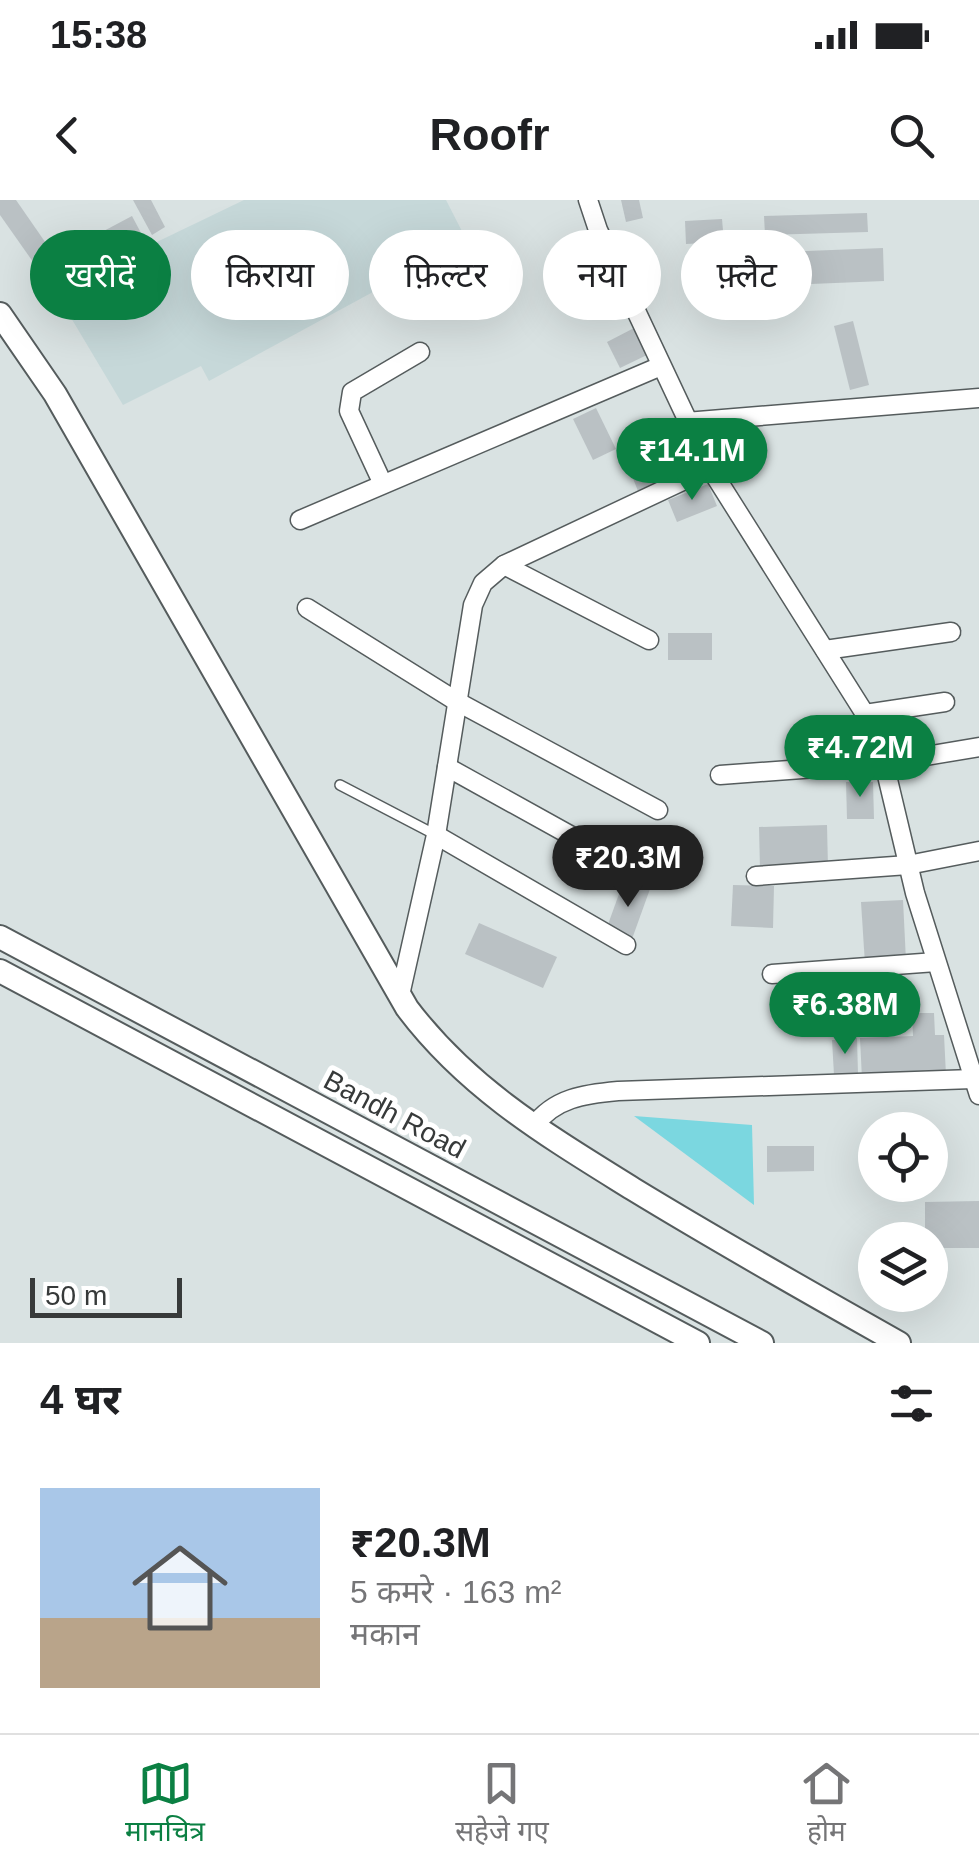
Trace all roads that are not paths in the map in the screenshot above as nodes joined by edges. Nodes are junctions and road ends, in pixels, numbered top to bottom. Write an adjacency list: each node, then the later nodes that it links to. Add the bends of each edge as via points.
1 (588, 200): 4 (street)
2 (0, 314): 34 (main road, via 65,410)
3 (420, 352): 8 (street, via 352,392 350,411)
4 (661, 366): 6 (street); 8 (street)
5 (979, 398): 6 (street)
6 (686, 422): 7 (street)
7 (710, 468): 10 (street); 14 (street)
8 (382, 482): 9 (street)
9 (300, 520)
10 (504, 565): 13 (street); 15 (street, via 483,583 473,606)
11 (307, 608): 15 (street)
12 (951, 632): 14 (street)
13 (649, 640)
14 (825, 650): 17 (street)
15 (456, 701): 20 (street); 23 (street)
16 (946, 702): 17 (street)
17 (866, 714): 19 (street)
18 (979, 747): 19 (street)
19 (884, 763): 21 (street); 27 (street)
20 (446, 767): 24 (street); 26 (street)
21 (720, 775)
22 (340, 785): 24 (lane)
23 (658, 810)
24 (436, 835): 30 (street); 34 (street)
25 (979, 851): 27 (street)
26 (604, 854)
27 (908, 865): 28 (street); 31 (street)
28 (756, 876)
29 (0, 937): 38 (main road, Bandh Road)
30 (626, 945)
31 (936, 962): 33 (street); 35 (street)
32 (0, 970): 37 (main road)
33 (772, 974)
34 (400, 995): 36 (main road, via 456,1068)
35 (976, 1087): 36 (street, via 618,1091 566,1100)
36 (534, 1126): 39 (main road)
37 (698, 1343)
38 (762, 1343)
39 (899, 1343)

